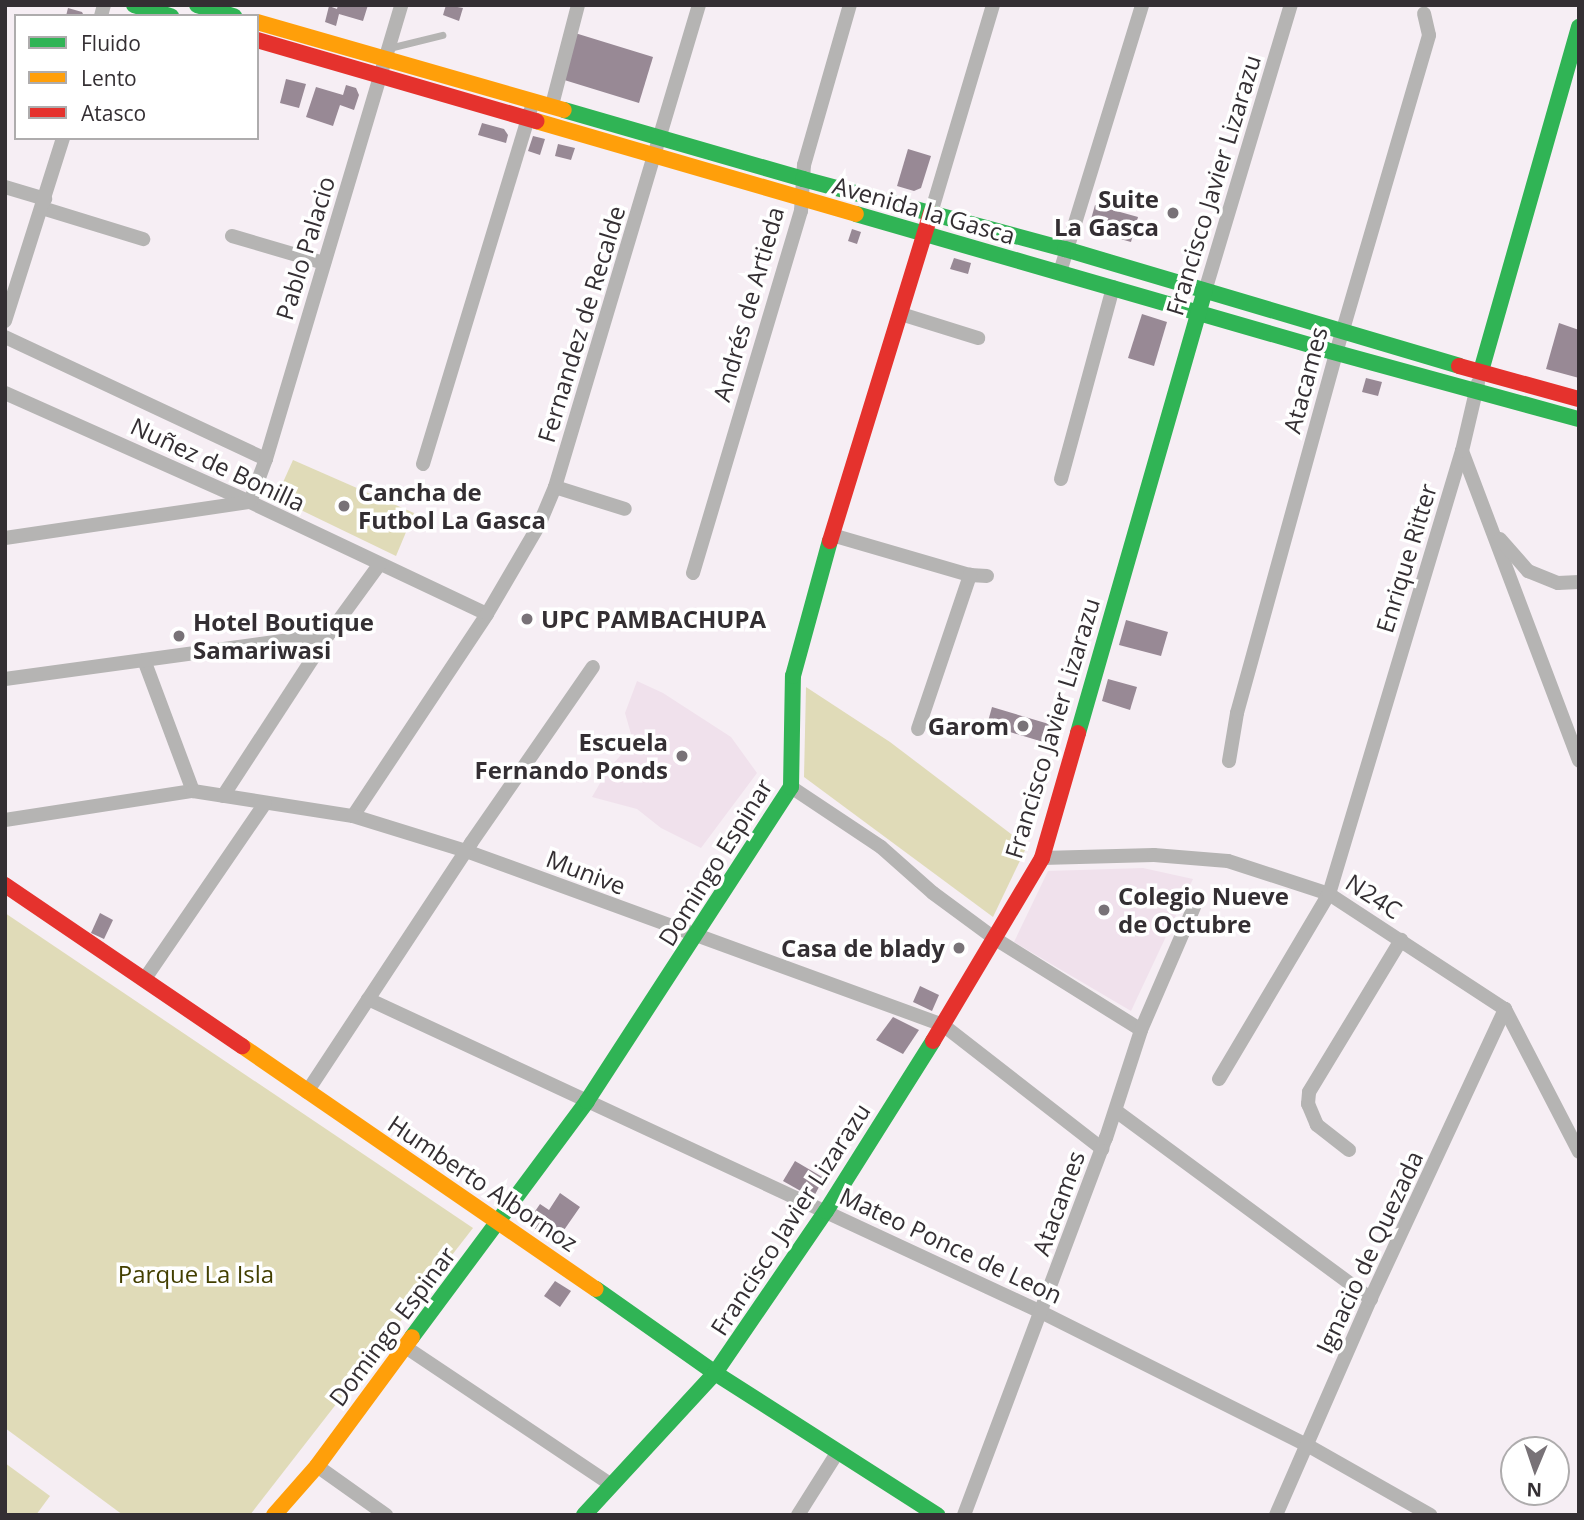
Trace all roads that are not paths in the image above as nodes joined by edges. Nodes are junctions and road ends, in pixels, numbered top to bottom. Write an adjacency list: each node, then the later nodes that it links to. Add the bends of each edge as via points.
1 (134, 5): 10 (street)
2 (197, 5): 11 (street)
3 (401, 5): 17 (street, Pablo Palacio)
4 (578, 5): 20 (street)
5 (699, 5): 22 (street, Fernandez de Recalde)
6 (850, 5): 25 (street, Andrés de Artieda)
7 (993, 5): 29 (street, Domingo Espinar)
8 (1142, 5): 33 (street)
9 (1291, 5): 37 (street, Francisco Javier Lizarazu)
10 (164, 14)
11 (227, 14)
12 (1424, 14): 41 (street, Atacames, via 1429,35)
13 (259, 22): 17 (street, Avenida la Gasca)
14 (1579, 27): 45 (street, Enrique Ritter)
15 (442, 35): 17 (lane)
16 (259, 41): 18 (street, Avenida la Gasca)
17 (387, 53): 18 (street, Pablo Palacio); 19 (street, Avenida la Gasca)
18 (380, 75): 21 (street, Avenida la Gasca); 34 (street, Pablo Palacio)
19 (533, 99): 20 (street, Avenida la Gasca); 21 (street)
20 (552, 105): 22 (street, Avenida la Gasca)
21 (528, 117): 24 (street, Avenida la Gasca); 52 (street)
22 (661, 137): 24 (street, Fernandez de Recalde); 25 (street, Avenida la Gasca)
23 (62, 140): 28 (street)
24 (656, 156): 27 (street, Avenida la Gasca); 54 (street, Fernandez de Recalde)
25 (803, 179): 27 (street, Andrés de Artieda); 29 (street, Avenida la Gasca)
26 (5, 187): 28 (street)
27 (802, 199): 30 (street, Avenida la Gasca); 61 (street, Andrés de Artieda)
28 (43, 203): 32 (street); 40 (street)
29 (931, 213): 30 (street, Domingo Espinar); 33 (street, Avenida la Gasca)
30 (926, 233): 35 (street, Avenida la Gasca); 39 (street, Domingo Espinar)
31 (232, 236): 34 (street)
32 (143, 239)
33 (1065, 249): 35 (street); 37 (street, Avenida la Gasca)
34 (324, 263): 51 (street, Pablo Palacio)
35 (1060, 272): 36 (street, Avenida la Gasca)
36 (1113, 287): 38 (street, Avenida la Gasca); 53 (street)
37 (1205, 291): 38 (street, Francisco Javier Lizarazu); 41 (street, Avenida la Gasca)
38 (1198, 312): 44 (street, Avenida la Gasca); 80 (street, Francisco Javier Lizarazu)
39 (901, 314): 43 (street); 58 (street, Domingo Espinar)
40 (5, 321)
41 (1342, 333): 44 (street, Atacames); 45 (street, Avenida la Gasca)
42 (5, 337): 51 (street)
43 (978, 338)
44 (1337, 353): 46 (street, Avenida la Gasca); 71 (street, Atacames, via 1237,713)
45 (1481, 371): 46 (street, Enrique Ritter); 48 (street, Avenida la Gasca)
46 (1476, 390): 49 (street, Avenida la Gasca); 50 (street, Enrique Ritter)
47 (5, 393): 55 (street, Nuñez de Bonilla)
48 (1579, 399)
49 (1579, 419)
50 (1462, 451): 57 (street); 82 (street, Enrique Ritter)
51 (266, 459): 55 (street, Pablo Palacio)
52 (423, 464)
53 (1061, 480)
54 (555, 487): 56 (street); 65 (street, Fernandez de Recalde, via 539,525)
55 (250, 502): 59 (street); 60 (street, Nuñez de Bonilla)
56 (625, 509)
57 (1495, 532): 64 (street, via 1528,571 1558,583); 72 (street)
58 (832, 535): 62 (street); 73 (street, Domingo Espinar, via 793,676)
59 (5, 538)
60 (379, 565): 65 (street, Nuñez de Bonilla); 66 (street)
61 (693, 573)
62 (970, 575): 63 (street); 70 (street)
63 (987, 576)
64 (1579, 582)
65 (487, 614): 77 (street, Fernandez de Recalde)
66 (328, 635): 67 (street); 75 (street)
67 (144, 660): 69 (street); 74 (street)
68 (593, 667): 79 (street)
69 (5, 679)
70 (918, 729)
71 (1229, 761)
72 (1579, 761)
73 (791, 787): 84 (street, Domingo Espinar); 85 (street, via 881,847)
74 (192, 791): 75 (street, Munive); 78 (street, Munive)
75 (223, 796): 76 (street, Munive)
76 (265, 803): 77 (street, Munive); 87 (street)
77 (353, 816): 79 (street, Munive)
78 (5, 820)
79 (466, 851): 84 (street, Munive); 88 (street)
80 (1042, 858): 82 (street, N24C, via 1154,855 1228,861); 85 (street, Francisco Javier Lizarazu)
81 (5, 885): 87 (street, Humberto Albornoz)
82 (1329, 894): 86 (street, N24C); 92 (street, Enrique Ritter)
83 (1194, 907): 91 (street, Atacames)
84 (695, 937): 90 (street, Munive); 94 (street, Domingo Espinar)
85 (994, 938): 90 (street, Francisco Javier Lizarazu); 91 (street)
86 (1401, 940): 89 (street, N24C); 97 (street, via 1309,1092 1308,1104 1317,1125)
87 (144, 980): 93 (street, Humberto Albornoz)
88 (368, 999): 93 (street); 94 (street, Mateo Ponce de Leon)
89 (1505, 1009): 98 (street, N24C); 101 (street, Ignacio de Quezada)
90 (943, 1026): 96 (street, Munive); 99 (street, Francisco Javier Lizarazu)
91 (1141, 1030): 95 (street, Atacames)
92 (1219, 1079)
93 (307, 1092): 100 (street, Humberto Albornoz)
94 (587, 1101): 99 (street, Mateo Ponce de Leon); 100 (street, Domingo Espinar)
95 (1116, 1111): 96 (street, Atacames); 101 (street)
96 (1102, 1149): 102 (street, Atacames)
97 (1349, 1150)
98 (1579, 1152)
99 (826, 1211): 102 (street, Mateo Ponce de Leon); 104 (street, Francisco Javier Lizarazu)
100 (499, 1221): 103 (street, Domingo Espinar); 104 (street, Humberto Albornoz)
101 (1371, 1298): 105 (street, Ignacio de Quezada)
102 (1041, 1312): 105 (street, Mateo Ponce de Leon); 114 (street, Atacames)
103 (404, 1346): 107 (street, Domingo Espinar); 108 (street)
104 (715, 1373): 106 (street, Humberto Albornoz); 108 (street, Francisco Javier Lizarazu)
105 (1307, 1445): 115 (street, Ignacio de Quezada); 116 (street, Mateo Ponce de Leon)
106 (836, 1454): 112 (street); 113 (street, Humberto Albornoz)
107 (317, 1466): 109 (street, Domingo Espinar); 110 (street)
108 (610, 1484): 111 (street, Francisco Javier Lizarazu)
109 (274, 1515)
110 (386, 1515)
111 (584, 1515)
112 (798, 1515)
113 (937, 1515)
114 (964, 1515)
115 (1276, 1515)
116 (1430, 1515)

